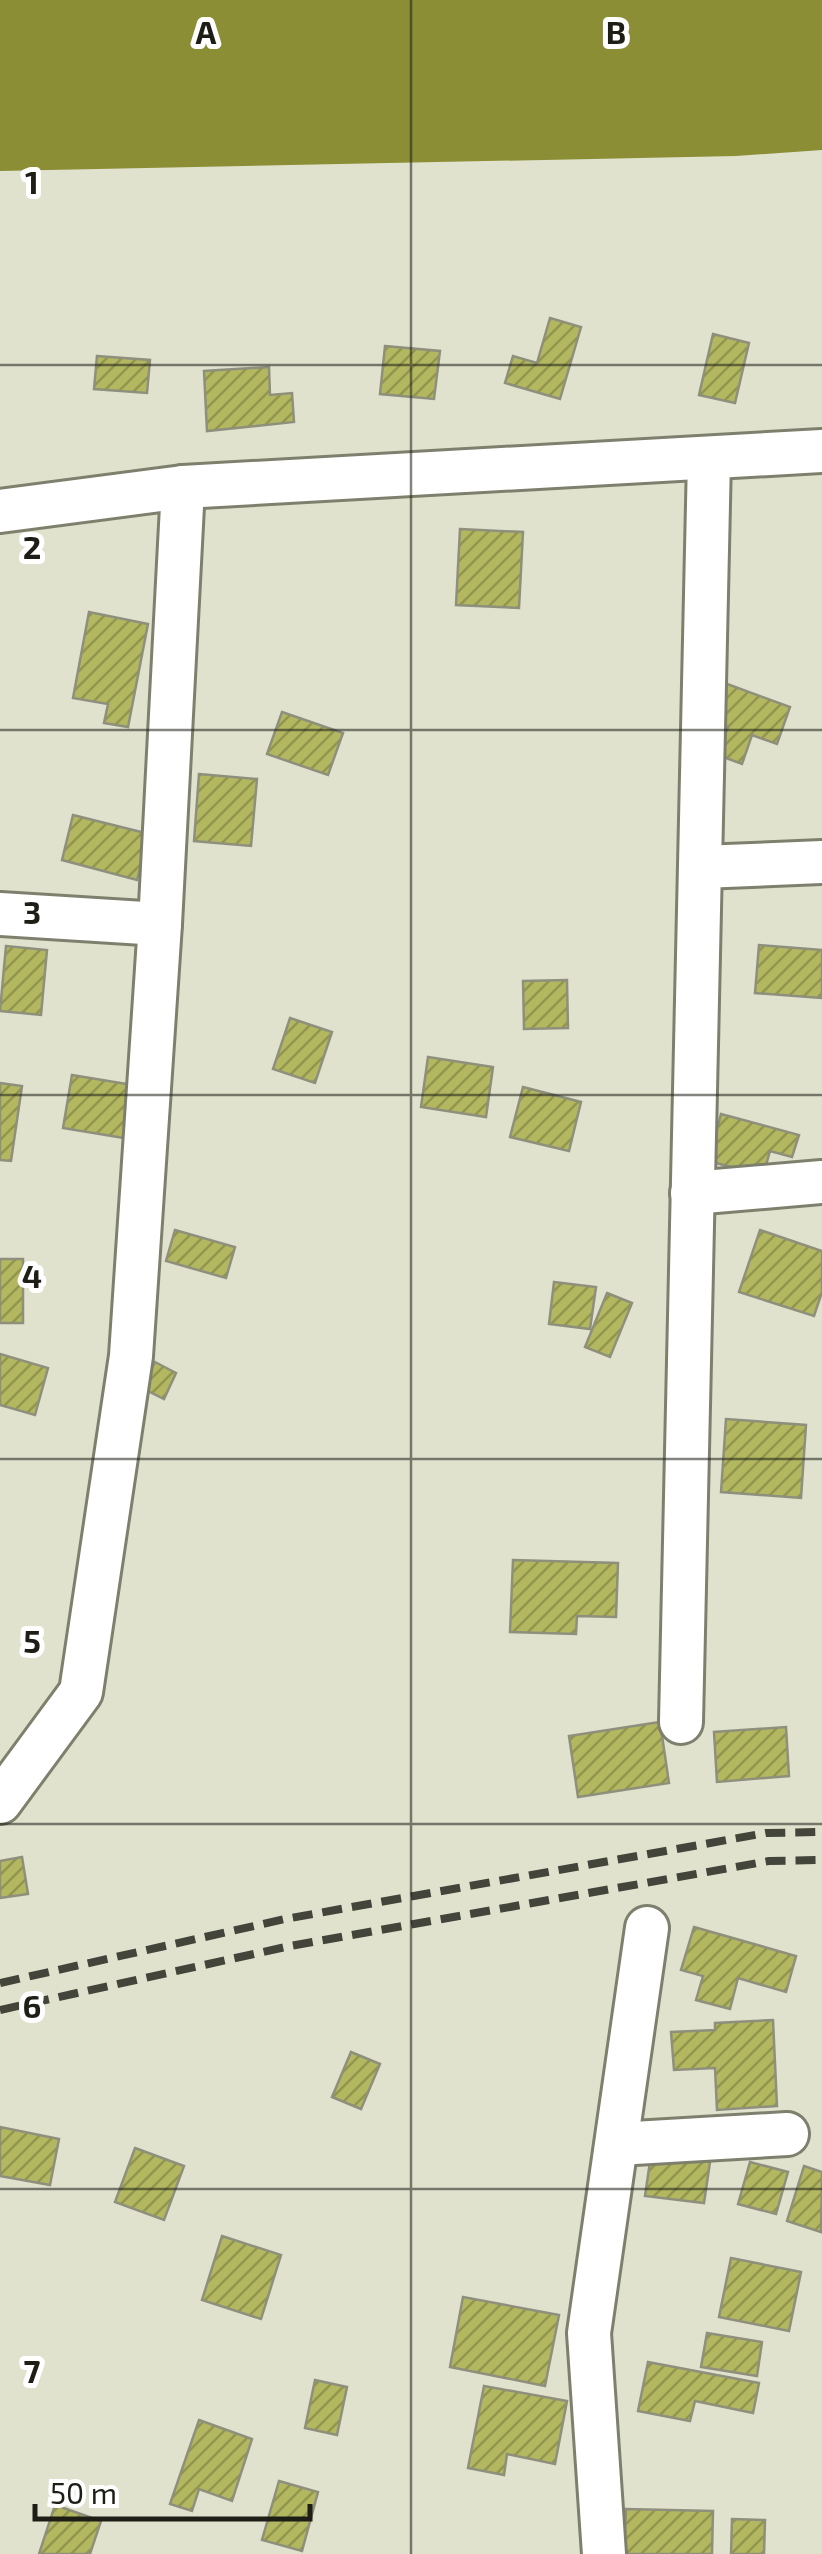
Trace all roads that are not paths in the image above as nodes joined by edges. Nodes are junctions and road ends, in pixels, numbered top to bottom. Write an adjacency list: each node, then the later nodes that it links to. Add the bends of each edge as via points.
1 (822, 451): 2 (street)
2 (710, 459): 3 (street); 6 (street)
3 (182, 488): 4 (street); 8 (street)
4 (0, 511)
5 (822, 862): 6 (street)
6 (701, 866): 10 (street)
7 (0, 914): 8 (street)
8 (160, 924): 12 (street, via 131,1356 81,1692)
9 (822, 1182): 10 (street)
10 (692, 1193): 11 (street)
11 (680, 1722)
12 (0, 1802)
13 (648, 1928): 15 (street)
14 (787, 2134): 15 (street)
15 (617, 2144): 16 (street, via 590,2333)
16 (604, 2554)

